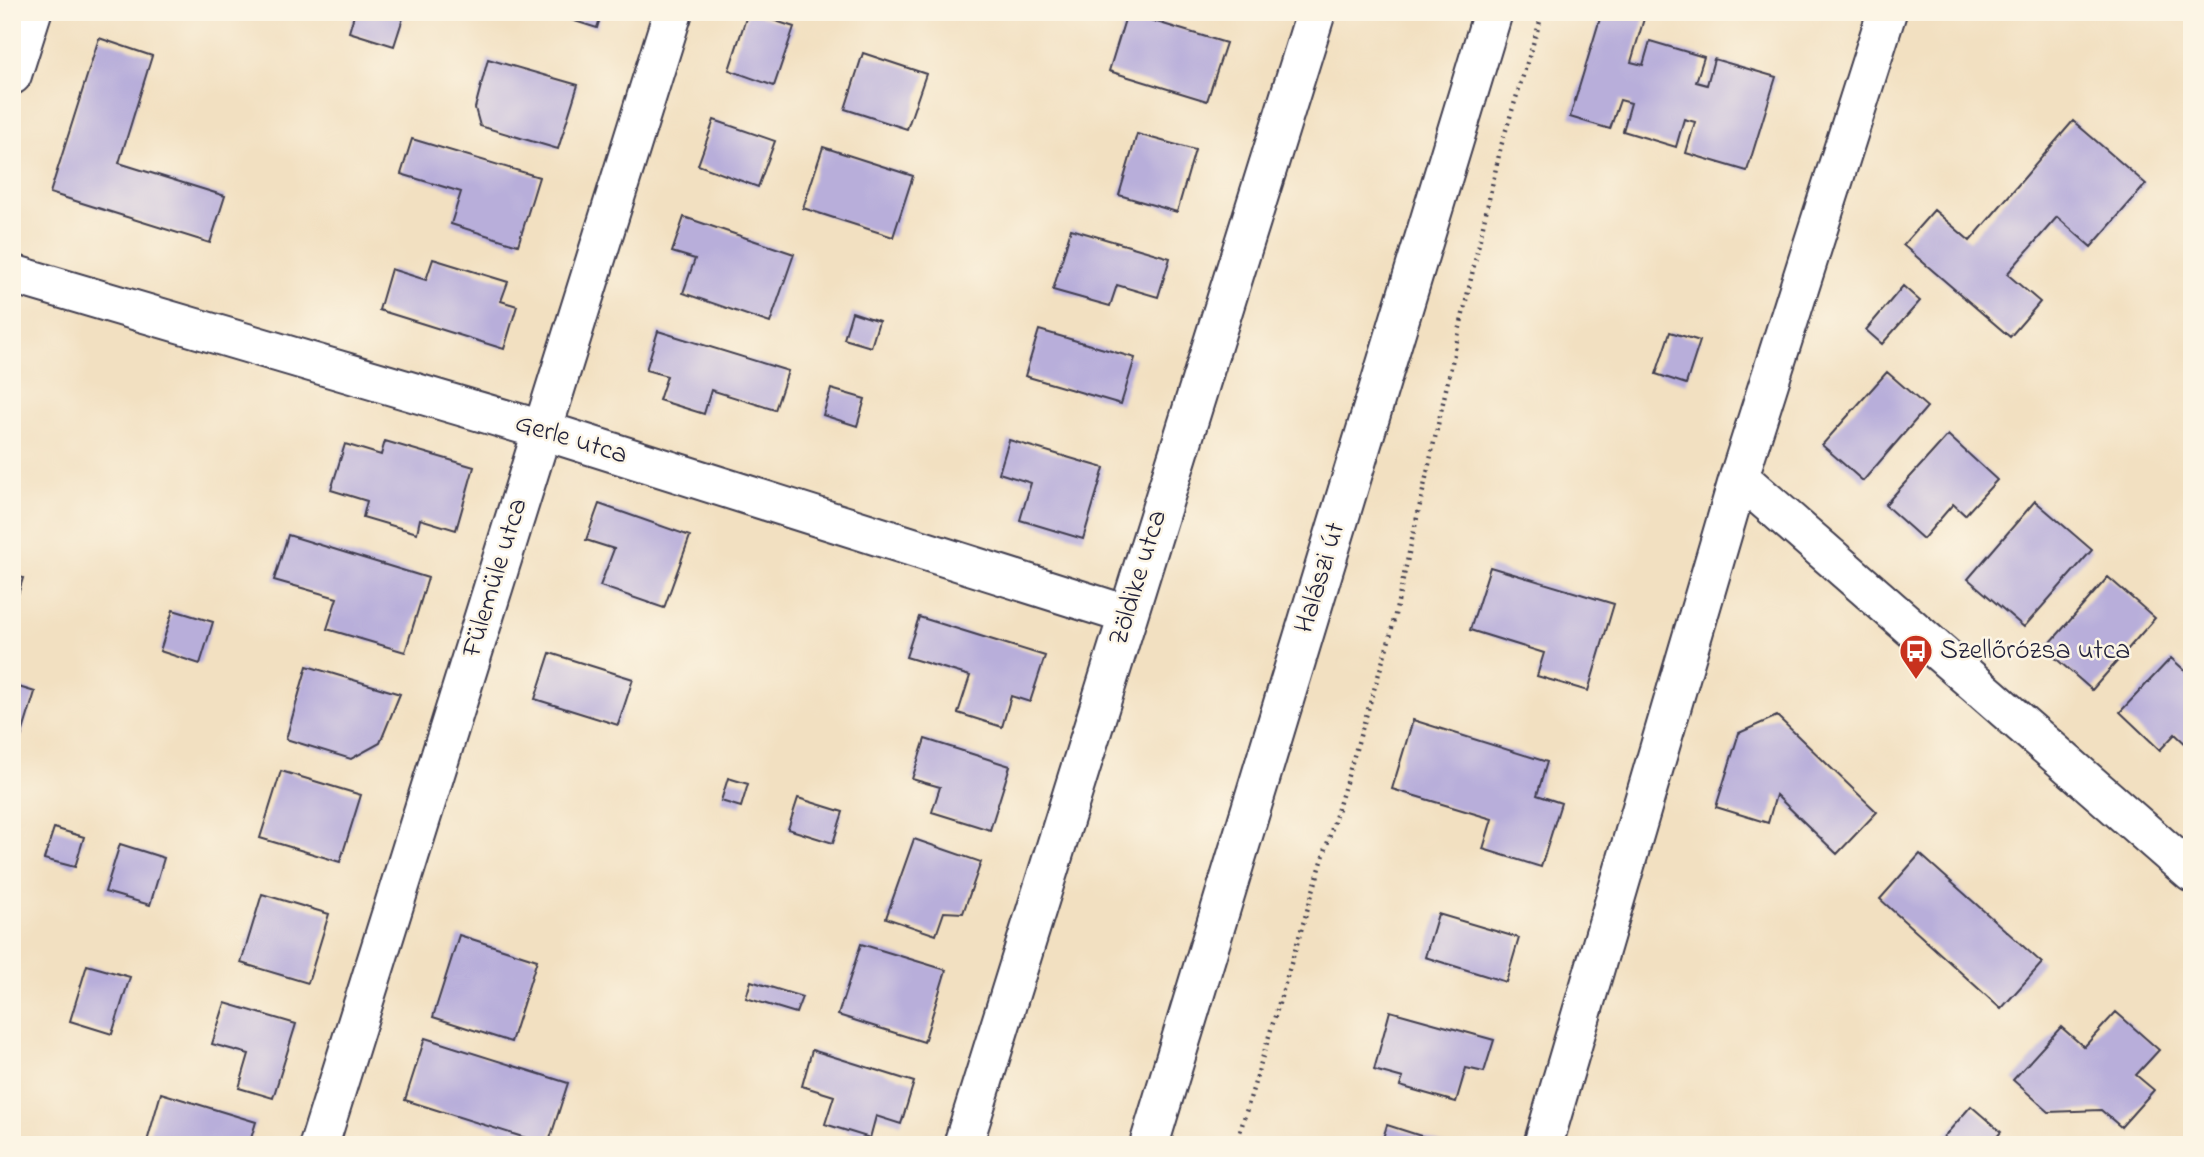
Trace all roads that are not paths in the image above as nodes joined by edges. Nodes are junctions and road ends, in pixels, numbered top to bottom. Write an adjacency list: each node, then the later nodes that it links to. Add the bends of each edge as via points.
1 (32, 12): 6 (street)
2 (673, 12): 8 (street, Fülemüle utca)
3 (1316, 12): 10 (street, Zöldike utca)
4 (1493, 12): 14 (street, Halászi út)
5 (1887, 12): 9 (street)
6 (12, 75)
7 (12, 274): 8 (street, Gerle utca)
8 (542, 430): 10 (street, Gerle utca); 12 (street, Fülemüle utca)
9 (1739, 477): 11 (street); 15 (street)
10 (1128, 615): 13 (street, Zöldike utca)
11 (2192, 873)
12 (319, 1145)
13 (963, 1145)
14 (1149, 1145)
15 (1543, 1145)

